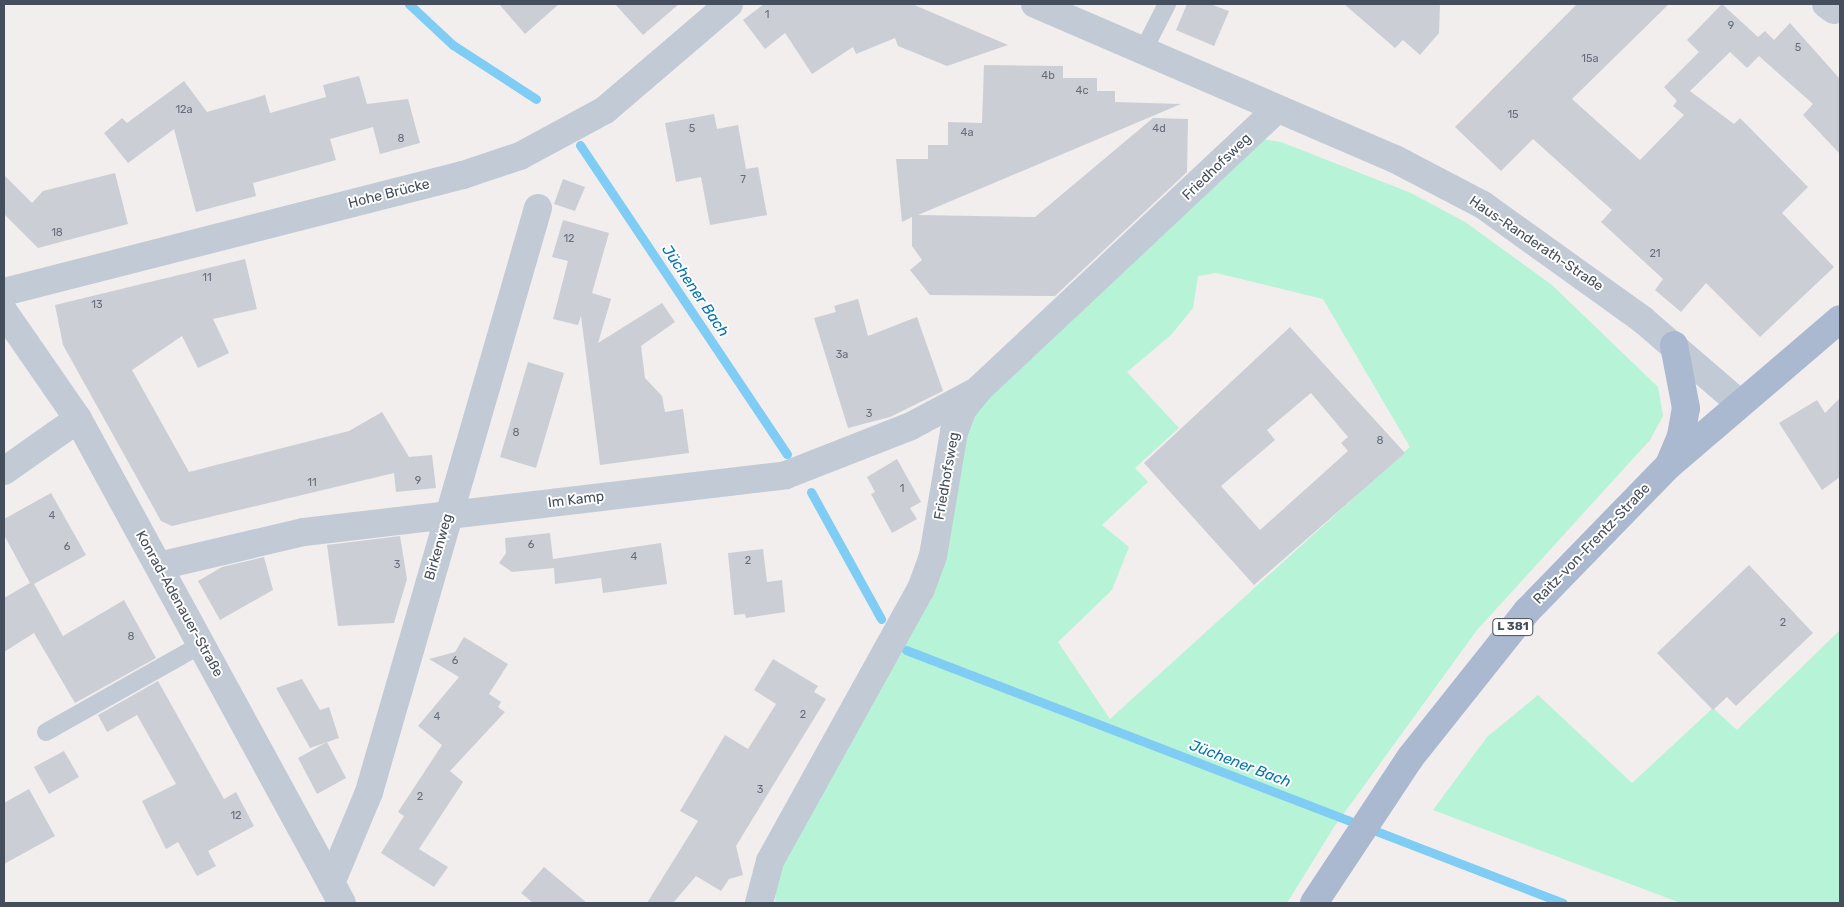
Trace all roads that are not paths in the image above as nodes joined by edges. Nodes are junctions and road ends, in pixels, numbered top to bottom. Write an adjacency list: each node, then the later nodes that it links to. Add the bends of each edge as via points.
1 (729, 4): 7 (street, Hohe Brücke, via 605,110 520,156 462,175)
2 (1035, 4): 4 (street, Haus-Randerath-Straße)
3 (1167, 4): 4 (lane)
4 (1144, 51): 5 (street, Haus-Randerath-Straße)
5 (1276, 110): 10 (street, Haus-Randerath-Straße, via 1395,159 1483,205); 11 (street, Friedhofsweg)
6 (538, 208): 16 (street, Birkenweg)
7 (4, 292)
8 (4, 312): 13 (street, Konrad-Adenauer-Straße)
9 (1840, 319): 12 (main road, Raitz-von-Frentz-Straße / L 381)
10 (1674, 345): 12 (street, Haus-Randerath-Straße); 14 (main road, via 1686,408 1681,436)
11 (978, 389): 16 (street, Im Kamp, via 911,426 786,475); 21 (street, Friedhofsweg, via 963,409 954,432 933,556 922,589 770,861)
12 (1739, 404): 14 (main road, Raitz-von-Frentz-Straße / L 381)
13 (78, 420): 15 (street); 17 (street, Konrad-Adenauer-Straße)
14 (1668, 466): 22 (main road, Raitz-von-Frentz-Straße / L 381, via 1567,567 1486,658 1379,805)
15 (4, 470)
16 (449, 514): 17 (street, Im Kamp, via 304,532); 20 (street, Birkenweg)
17 (159, 566): 18 (street, Konrad-Adenauer-Straße)
18 (202, 644): 19 (lane); 20 (street, Konrad-Adenauer-Straße)
19 (46, 732)
20 (337, 893)
21 (759, 903)
22 (1314, 903)

